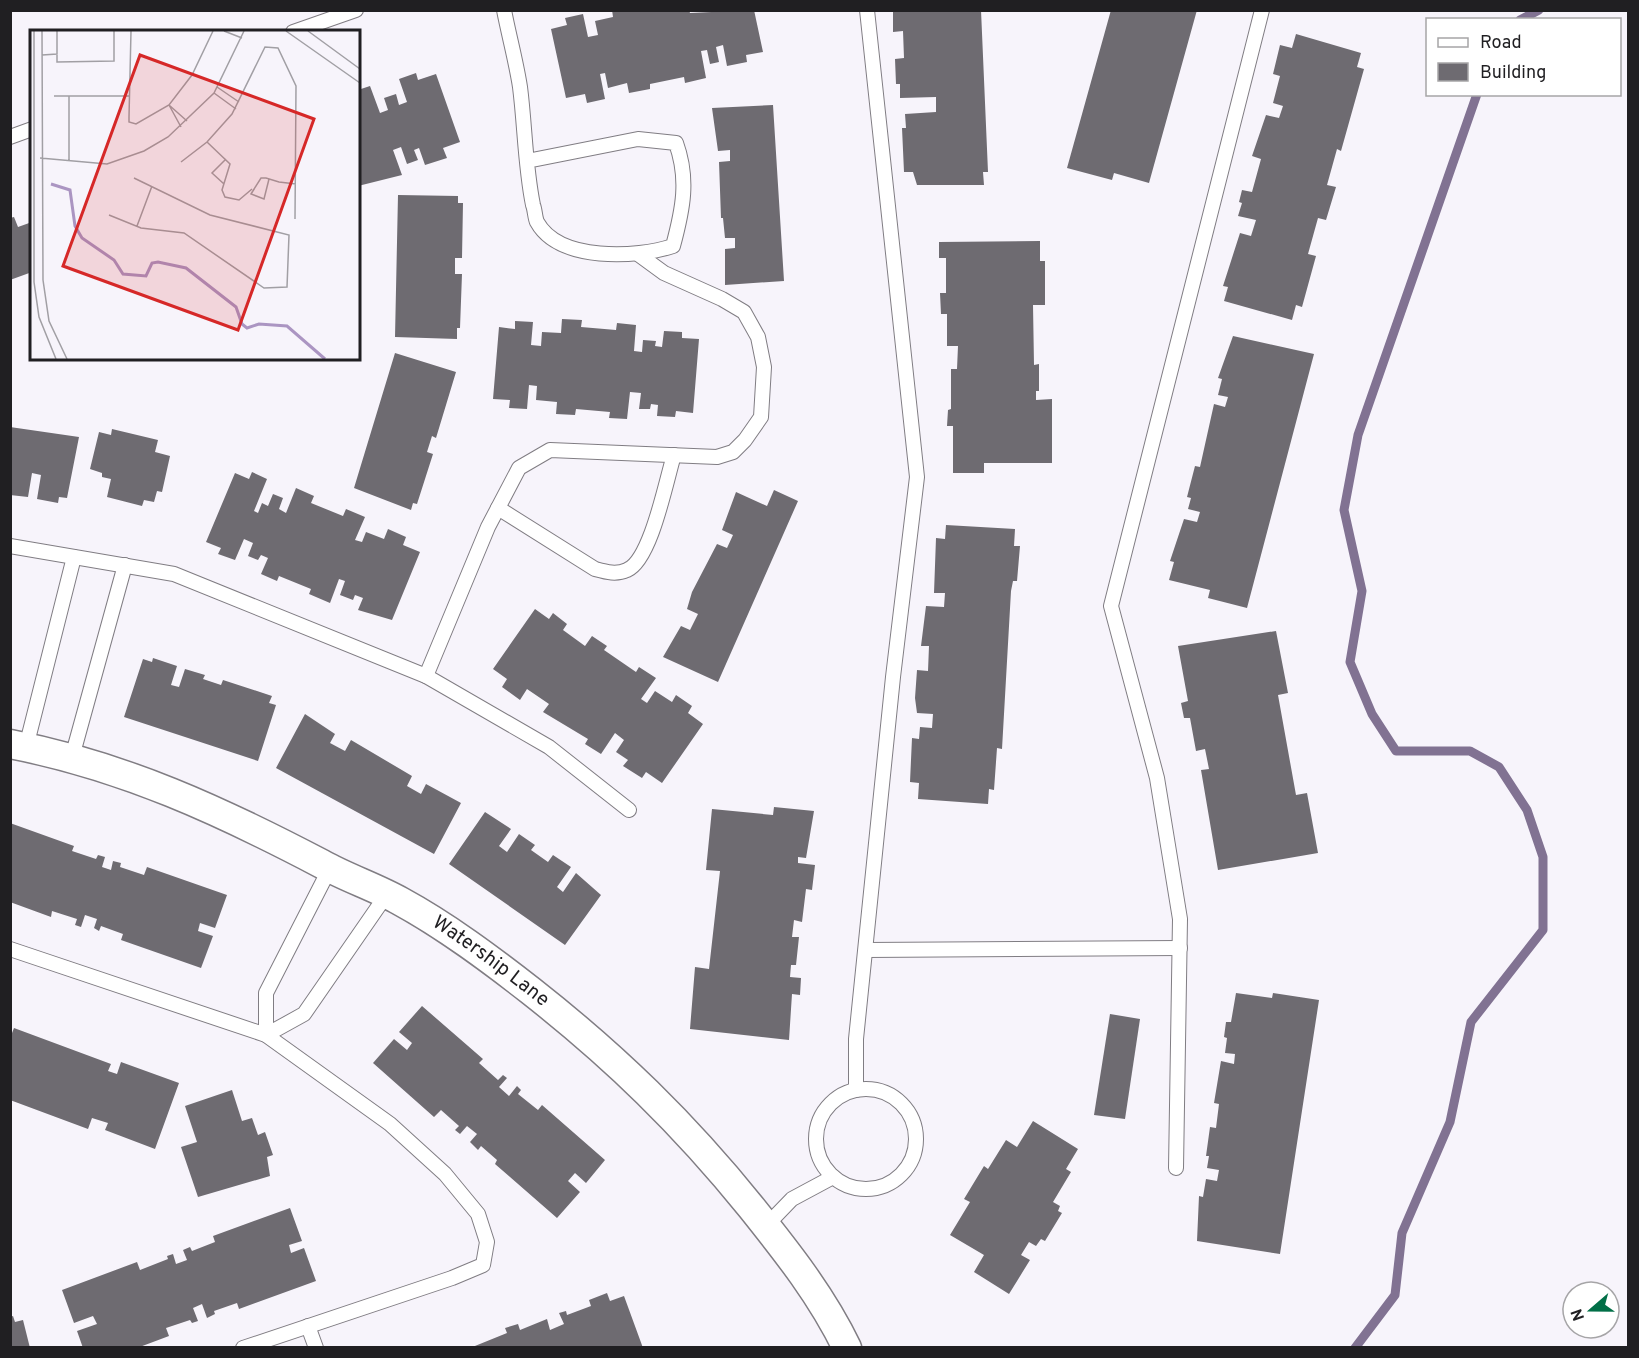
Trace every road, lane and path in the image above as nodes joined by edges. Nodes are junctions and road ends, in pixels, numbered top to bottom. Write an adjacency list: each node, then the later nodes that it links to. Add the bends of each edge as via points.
1 (356, 10): 5 (lane)
2 (504, 10): 8 (lane, via 519,85)
3 (867, 10): 23 (lane, via 917,477)
4 (1262, 10): 21 (lane, via 1111,606 1157,778 1180,919)
5 (299, 30)
6 (30, 130): 7 (lane)
7 (10, 137)
8 (527, 161): 9 (lane, via 537,223 556,241 589,252); 9 (lane, via 638,139 676,142 682,160 684,206 673,246)
9 (638, 254): 10 (lane, via 664,273 744,312 758,337 764,367 761,417 733,452 717,457)
10 (674, 455): 11 (lane, via 550,450 519,468); 11 (lane, via 642,557 628,570 612,573 595,569)
11 (498, 508): 15 (lane)
12 (10, 546): 13 (lane)
13 (74, 557): 14 (lane); 16 (lane)
14 (125, 566): 15 (lane, via 174,574); 17 (lane)
15 (426, 676): 18 (lane, via 549,747)
16 (18, 746): 17 (street, Watership Lane)
17 (72, 758): 19 (street, Watership Lane, via 121,771 174,792)
18 (629, 810)
19 (330, 868): 20 (street, Watership Lane); 24 (lane, via 266,993)
20 (387, 894): 24 (lane, via 304,1014); 28 (street, Watership Lane, via 490,959 645,1088 711,1156)
21 (1180, 948): 23 (lane); 26 (lane)
22 (10, 949): 24 (lane)
23 (866, 950): 25 (lane, via 856,1039)
24 (266, 1035): 29 (lane, via 390,1124 445,1174 478,1214 487,1242 483,1264)
25 (856, 1090): 27 (lane, via 828,1105 818,1126 816,1150); 27 (lane, via 873,1089 903,1105 916,1136 914,1153 896,1180 880,1188 855,1188)
26 (1176, 1168)
27 (833, 1177): 28 (lane, via 792,1199)
28 (766, 1226): 32 (street, Watership Lane, via 828,1308)
29 (308, 1326): 30 (lane); 31 (lane)
30 (243, 1347)
31 (316, 1347)
32 (847, 1347)

